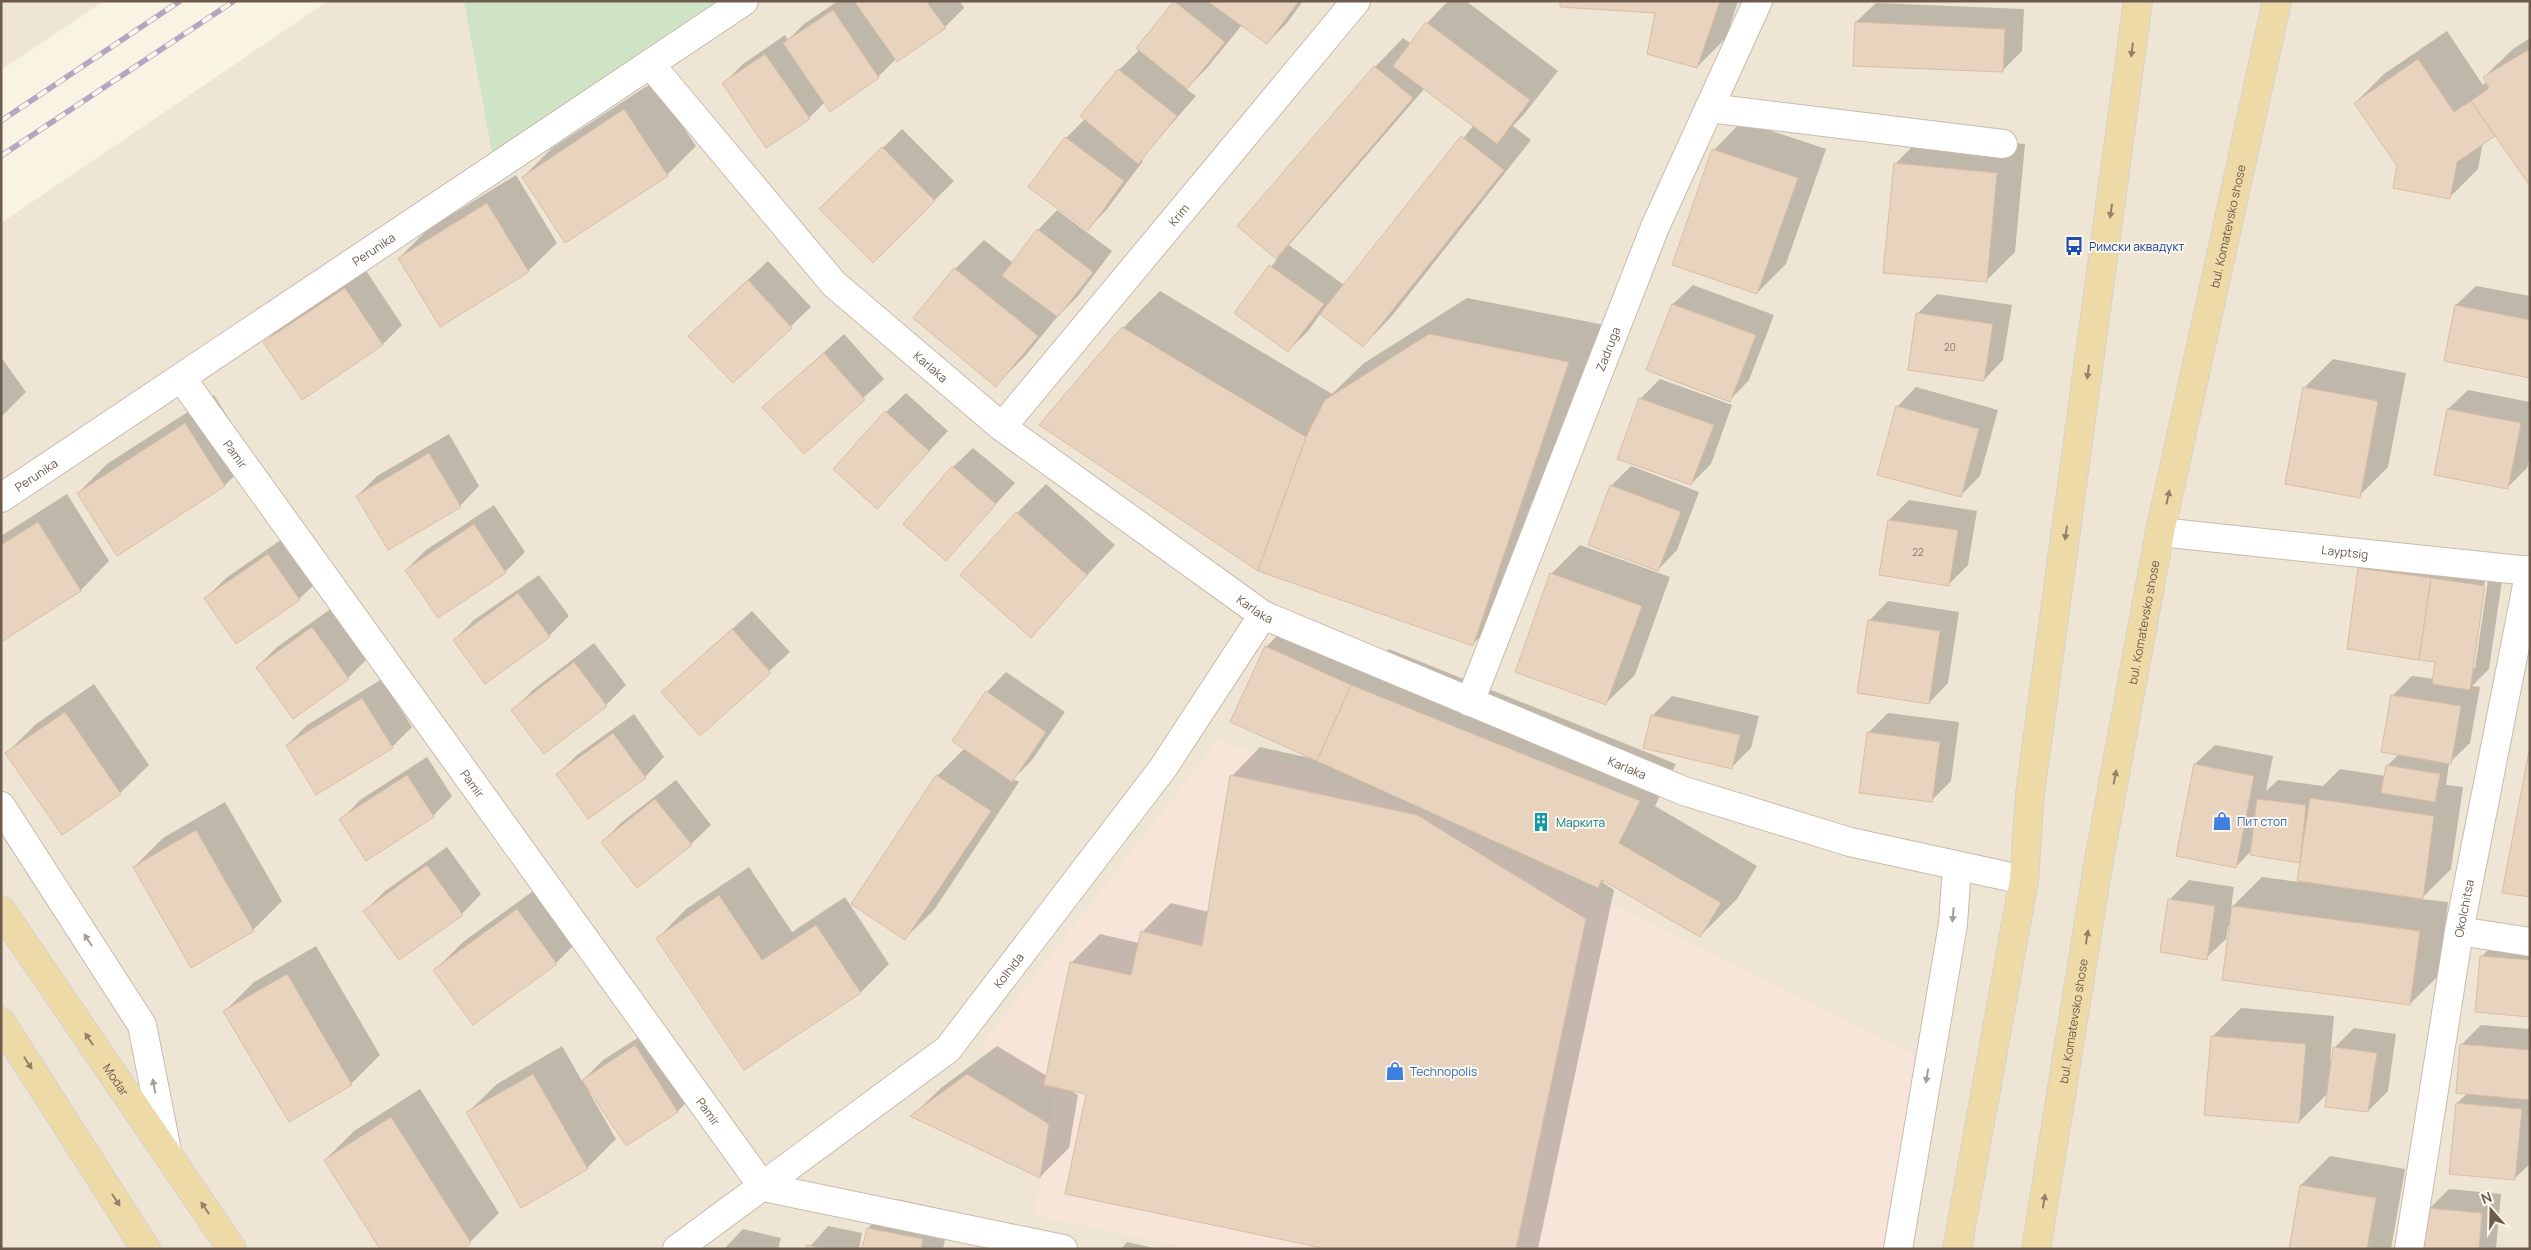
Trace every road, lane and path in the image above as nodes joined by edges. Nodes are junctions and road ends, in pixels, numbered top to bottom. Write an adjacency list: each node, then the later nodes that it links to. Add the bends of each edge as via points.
1 (744, 1): 6 (street, Perunika)
2 (1356, 1): 10 (street, Krim)
3 (1758, 1): 7 (street, Zadruga)
4 (2138, 1): 18 (main road, one-way to 18, via 2030,794)
5 (2277, 1): 12 (main road, bul. Komatevsko shose, one-way to 5)
6 (650, 64): 9 (street, Perunika); 10 (street, Karlaka, via 834,284)
7 (1709, 108): 8 (street); 15 (street, Zadruga, via 1655,227)
8 (2003, 144)
9 (182, 379): 11 (street, Perunika); 24 (street, Pamir)
10 (1002, 427): 14 (street, Karlaka)
11 (1, 498)
12 (2160, 532): 13 (street, Layptsig); 31 (main road, bul. Komatevsko shose, one-way to 12, via 2100,860)
13 (2530, 571): 20 (street, Okolchitsa)
14 (1263, 615): 15 (street, Karlaka); 24 (street, Kolhida, via 1164,768 948,1050)
15 (1470, 702): 17 (street, Karlaka, via 1684,791 1850,842)
16 (1, 806): 23 (street, one-way to 16, via 142,1025)
17 (1957, 867): 18 (street, Karlaka); 29 (street, one-way to 29, via 1952,924)
18 (2024, 880): 30 (main road)
19 (1, 910): 23 (main road, Modar, one-way to 19)
20 (2459, 931): 21 (street); 32 (street, Okolchitsa)
21 (2530, 942)
22 (1, 1022): 25 (main road, one-way to 25)
23 (166, 1151): 26 (main road, Modar, one-way to 23)
24 (763, 1187): 27 (street, Kolhida); 28 (street)
25 (146, 1249)
26 (232, 1249)
27 (677, 1249)
28 (1063, 1249)
29 (1898, 1249)
30 (1957, 1249)
31 (2036, 1249)
32 (2409, 1249)

